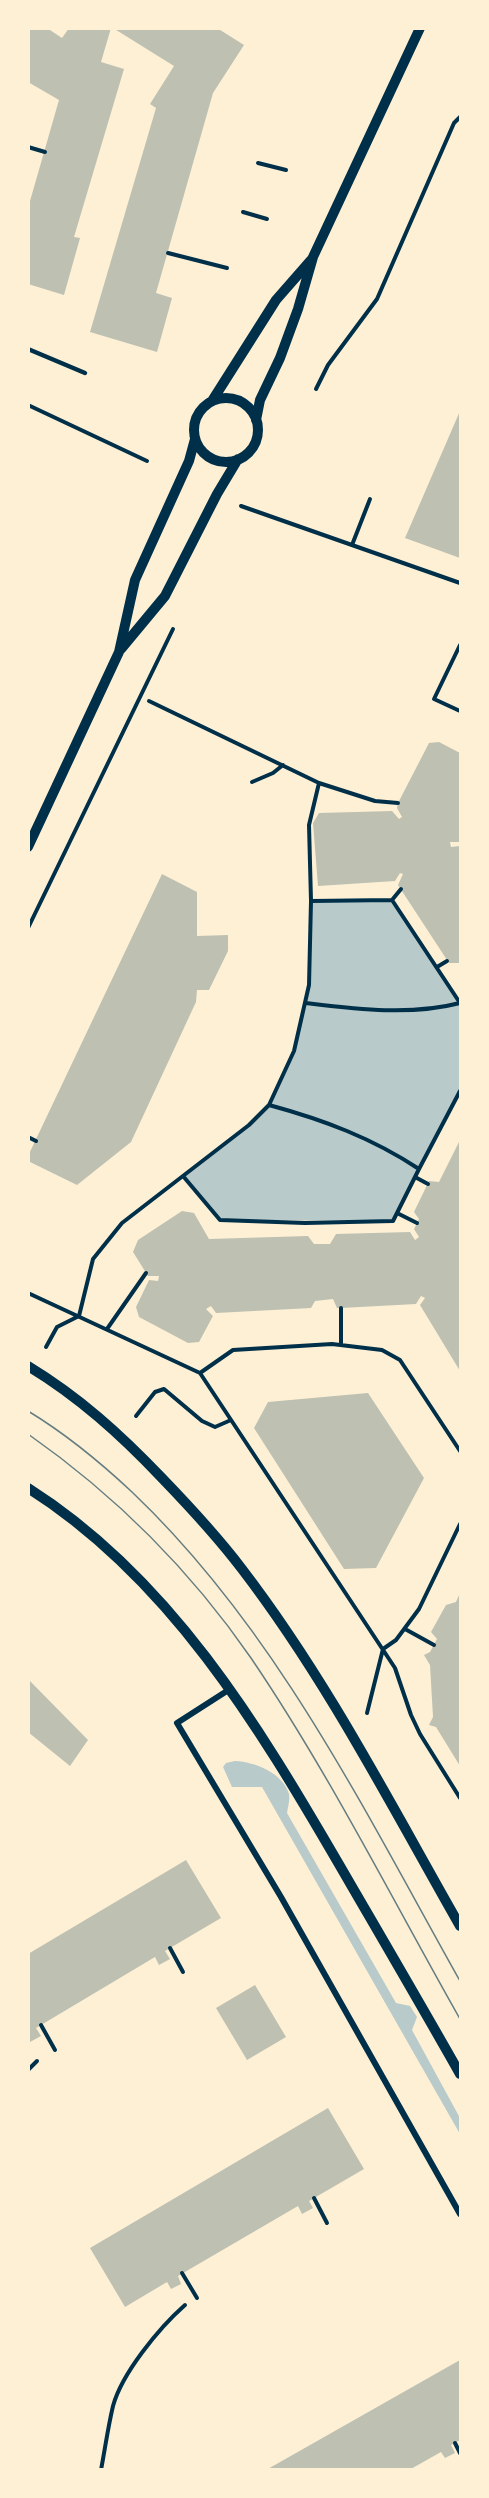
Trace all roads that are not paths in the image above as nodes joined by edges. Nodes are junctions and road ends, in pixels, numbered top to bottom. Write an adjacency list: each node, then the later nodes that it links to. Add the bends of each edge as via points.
1 (420, 28): 2 (street)
2 (313, 257): 5 (street, via 276,300); 6 (street, via 298,309 260,400)
3 (28, 350): 4 (lane)
4 (85, 373)
5 (212, 400): 6 (street, via 238,400); 7 (street, via 195,419)
6 (256, 420): 8 (street, via 254,445)
7 (195, 439): 8 (street, via 214,459); 9 (street, via 189,461 135,580)
8 (238, 459): 9 (street, via 165,596)
9 (119, 652): 10 (street)
10 (28, 847)
11 (28, 1366): 14 (street, via 115,1430 196,1513 242,1568 349,1729)
12 (28, 1488): 13 (street, via 78,1523 141,1582)
13 (231, 1689): 15 (street, via 287,1775); 16 (street, via 177,1723)
14 (460, 1926)
15 (460, 2074)
16 (460, 2214)

